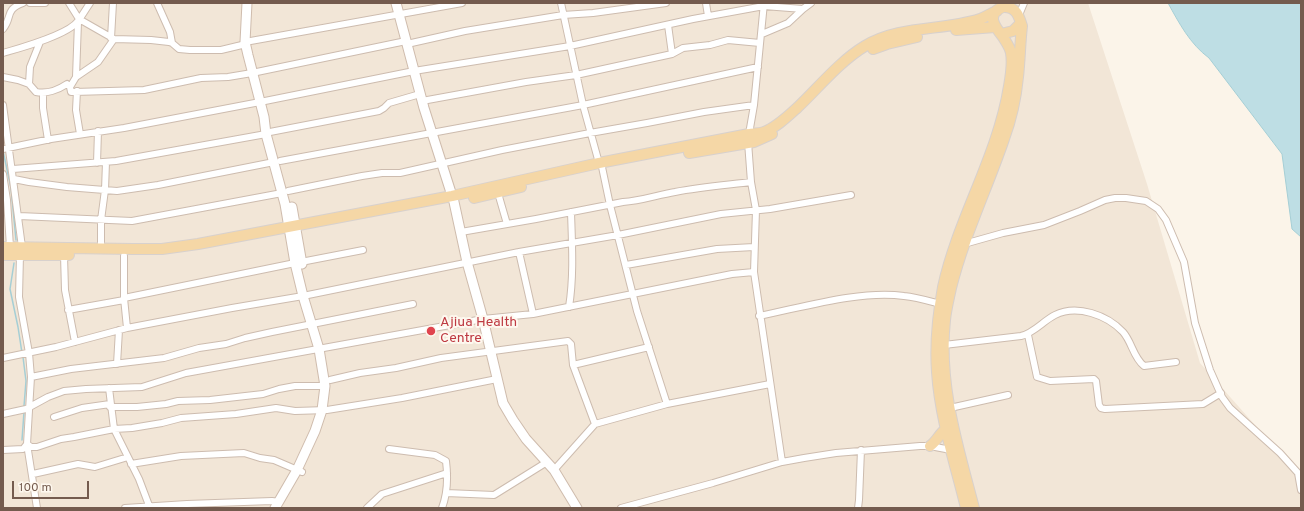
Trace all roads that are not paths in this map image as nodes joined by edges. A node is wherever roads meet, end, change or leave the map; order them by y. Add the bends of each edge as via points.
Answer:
1 (23, 3) edge
2 (30, 3) edge
3 (45, 3) edge
4 (69, 3) edge
5 (90, 3) edge
6 (112, 3) edge
7 (157, 3) edge
8 (249, 3) edge
9 (396, 3) edge
10 (462, 3) edge
11 (561, 3) edge
12 (666, 3) edge
13 (706, 3) edge
14 (811, 3) edge
15 (1024, 3) edge
16 (764, 4) edge
17 (1014, 5) edge
18 (621, 6) edge
19 (793, 6) edge
20 (803, 9) junction
21 (996, 11) junction
22 (399, 14) junction
23 (563, 15) junction
24 (1019, 15) junction
25 (708, 16) junction
26 (78, 21) junction
27 (668, 25) junction
28 (1022, 26) junction
29 (995, 27) junction
30 (3, 29) edge
31 (762, 34) junction
32 (1003, 37) junction
33 (112, 39) junction
34 (40, 42) junction
35 (406, 42) junction
36 (172, 43) junction
37 (246, 43) junction
38 (760, 43) junction
39 (570, 46) junction
40 (3, 53) edge
41 (672, 54) junction
42 (758, 67) junction
43 (414, 71) junction
44 (252, 73) junction
45 (576, 75) junction
46 (3, 77) edge
47 (76, 77) junction
48 (29, 84) junction
49 (70, 87) junction
50 (43, 92) junction
51 (76, 92) junction
52 (421, 98) junction
53 (260, 102) junction
54 (3, 105) edge
55 (583, 105) junction
56 (754, 105) junction
57 (98, 131) junction
58 (268, 133) junction
59 (431, 133) junction
60 (590, 133) junction
61 (80, 134) junction
62 (748, 138) junction
63 (48, 140) junction
64 (6, 149) edge
65 (106, 162) junction
66 (277, 162) junction
67 (97, 163) junction
68 (441, 164) junction
69 (601, 165) junction
70 (13, 170) junction
71 (3, 175) edge
72 (14, 179) junction
73 (751, 182) junction
74 (105, 190) junction
75 (285, 192) junction
76 (498, 193) junction
77 (851, 195) dead end
78 (453, 199) junction
79 (610, 205) junction
80 (756, 210) junction
81 (571, 212) junction
82 (19, 216) junction
83 (101, 220) junction
84 (507, 224) junction
85 (292, 229) junction
86 (461, 232) junction
87 (618, 235) junction
88 (572, 243) junction
89 (964, 244) junction
90 (7, 247) edge
91 (754, 247) junction
92 (101, 249) junction
93 (363, 250) dead end
94 (21, 251) junction
95 (519, 252) junction
96 (3, 255) edge
97 (64, 255) junction
98 (124, 256) junction
99 (468, 262) junction
100 (298, 263) junction
101 (626, 265) junction
102 (754, 272) junction
103 (633, 295) junction
104 (306, 296) junction
105 (124, 299) junction
106 (413, 304) dead end
107 (940, 304) junction
108 (569, 308) junction
109 (68, 310) junction
110 (533, 314) junction
111 (760, 316) junction
112 (483, 319) junction
113 (313, 324) junction
114 (127, 328) junction
115 (119, 330) junction
116 (1028, 334) junction
117 (75, 342) junction
118 (944, 345) junction
119 (649, 347) junction
120 (321, 349) junction
121 (490, 350) junction
122 (24, 354) junction
123 (3, 358) edge
124 (1176, 362) dead end
125 (117, 364) junction
126 (573, 365) junction
127 (31, 377) junction
128 (496, 379) junction
129 (327, 383) junction
130 (770, 384) junction
131 (109, 388) junction
132 (1221, 393) junction
133 (1008, 395) dead end
134 (667, 404) junction
135 (110, 405) junction
136 (950, 408) junction
137 (25, 409) junction
138 (324, 410) junction
139 (3, 414) edge
140 (54, 417) dead end
141 (595, 424) junction
142 (114, 429) junction
143 (946, 429) junction
144 (27, 444) junction
145 (930, 446) junction
146 (389, 449) dead end
147 (3, 450) edge
148 (861, 450) junction
149 (951, 450) junction
150 (128, 457) junction
151 (547, 462) junction
152 (782, 462) junction
153 (131, 464) junction
154 (554, 470) junction
155 (300, 471) junction
156 (33, 474) junction
157 (447, 474) junction
158 (1301, 490) edge
159 (446, 493) junction
160 (372, 503) junction
161 (278, 506) edge
162 (149, 507) edge
163 (37, 508) edge
164 (125, 508) edge
165 (367, 508) edge
166 (377, 508) edge
167 (442, 508) edge
168 (577, 508) edge
169 (621, 508) edge
170 (858, 508) edge
171 (966, 508) edge
172 (974, 508) edge

1 - 30 street via 11,10
2 - 3 street
4 - 26 street
5 - 26 street
6 - 33 street
7 - 36 street
8 - 37 main road
9 - 22 main road
10 - 22 street
11 - 23 street
12 - 18 street
13 - 25 street
14 - 20 street
15 - 24 street
16 - 19 street
16 - 25 street
16 - 31 street
17 - 21 main road
17 - 24 main road
18 - 23 street via 593,13
19 - 20 street
20 - 31 street via 788,23
21 - 29 main road via 993,18
21 - 62 main road via 975,20 903,32 866,45 850,56 789,116 763,133
22 - 35 main road
22 - 37 street
23 - 35 street
23 - 39 street
24 - 28 main road
25 - 27 street
26 - 33 street
26 - 34 street via 63,32
26 - 47 street
27 - 39 street
27 - 41 street
28 - 32 main road via 1018,25
28 - 89 main road via 1018,78 1010,120
29 - 32 main road
29 - 62 main road via 964,29 905,39 870,50 792,121 765,138 754,142
31 - 38 street
32 - 107 main road via 1011,51 1012,61 1008,93 993,147 951,258
33 - 36 street
33 - 47 street via 98,62
34 - 40 street
34 - 48 street via 30,67
35 - 43 main road
35 - 44 street
36 - 37 street via 179,49 199,50 221,50
37 - 44 main road
38 - 41 street via 728,40 683,48
38 - 42 street
39 - 43 street
39 - 45 street
41 - 45 street
42 - 55 street
42 - 56 street
43 - 52 main road
43 - 53 street
44 - 51 street via 201,78 144,90
44 - 53 main road
45 - 52 street
45 - 55 street
46 - 48 street
47 - 49 street
48 - 50 street via 36,92
49 - 50 street via 67,84 59,89
49 - 51 street via 71,92
50 - 63 street
51 - 61 street
52 - 58 street via 389,103 379,111
52 - 59 main road
53 - 57 street
53 - 58 main road
54 - 64 street
55 - 59 street
55 - 60 street
56 - 60 street
56 - 62 street
57 - 61 street
57 - 67 street
58 - 65 street
58 - 66 main road
59 - 66 street
59 - 68 main road
60 - 68 street
60 - 69 street
61 - 63 street
62 - 69 main road
62 - 73 street
63 - 64 street
64 - 70 street
65 - 67 street
65 - 74 street
66 - 74 street via 158,185 117,191
66 - 75 main road
67 - 70 street
68 - 75 street via 400,173 362,176
68 - 78 main road
69 - 76 main road
69 - 78 main road
69 - 79 street
70 - 72 street
71 - 90 street via 7,200
72 - 74 street
72 - 82 street
73 - 79 street via 675,192
73 - 80 street
74 - 83 street
75 - 83 street via 132,221
75 - 85 main road
76 - 78 main road
76 - 84 street
77 - 80 street
78 - 85 main road
78 - 86 main road
79 - 81 street
79 - 87 street
80 - 87 street via 722,214
80 - 91 street
81 - 84 street
81 - 88 street
82 - 83 street
82 - 94 street
83 - 92 street
84 - 86 street
85 - 92 main road via 162,249
85 - 98 main road via 182,252
85 - 100 main road
86 - 99 main road
87 - 88 street
87 - 101 street
88 - 95 street
88 - 108 street via 573,270
89 - 118 main road via 948,302
89 - 132 street via 1044,225 1104,200 1126,198 1146,202 1158,209 1166,220 1181,253 1195,323 1210,370
90 - 94 main road
91 - 101 street via 717,249
91 - 102 street
92 - 94 main road
93 - 100 street
94 - 96 main road
94 - 97 main road
94 - 122 street via 19,297
95 - 99 street
95 - 110 street
97 - 98 main road
97 - 109 street
98 - 105 street
99 - 104 street
99 - 112 main road
100 - 104 main road
100 - 105 street
101 - 103 street
102 - 103 street via 732,274
102 - 111 street
103 - 108 street
103 - 119 street
104 - 113 main road
104 - 114 street
105 - 109 street
105 - 114 street
106 - 113 street
107 - 111 street via 904,296 868,295 842,298
107 - 143 main road via 937,371
108 - 110 street
109 - 117 street
110 - 112 street
111 - 130 street
112 - 120 street
112 - 121 main road
113 - 120 main road
113 - 125 street via 164,358
114 - 115 street
115 - 117 street
115 - 125 street
116 - 118 street via 1013,338
116 - 124 street via 1062,313 1087,312 1115,325 1124,333 1137,359 1144,366
116 - 132 street via 1037,377 1050,381 1094,379 1101,408 1203,404
117 - 122 street
118 - 136 main road via 944,371
119 - 126 street
119 - 134 street
120 - 129 main road
120 - 131 street via 186,373 142,387
121 - 126 street via 568,341 571,344
121 - 128 main road
121 - 129 street via 360,373
122 - 123 street
122 - 127 street
125 - 127 street
126 - 141 street
127 - 137 street
128 - 138 street via 402,398
128 - 151 main road via 503,403 513,420
129 - 135 street via 210,400 137,407
129 - 138 main road
130 - 134 street
130 - 152 street
131 - 135 street
131 - 137 street via 86,388 64,392
132 - 158 street via 1230,408 1294,468
133 - 136 street
134 - 141 street
135 - 140 street via 82,408
135 - 142 street
136 - 172 main road
137 - 139 street
137 - 144 street
138 - 142 street via 295,411 276,408 181,418
138 - 155 main road
141 - 154 street
142 - 144 street via 58,440 37,447
142 - 150 street
143 - 145 main road
143 - 149 main road
144 - 147 street via 20,449
144 - 156 street
145 - 148 street
145 - 149 street
146 - 157 street via 440,457 446,461
148 - 152 street
148 - 170 street
149 - 171 main road
150 - 153 street
150 - 156 street via 95,467 78,464
151 - 154 main road
151 - 159 street via 494,495
152 - 169 street
153 - 155 street via 181,456 244,453 274,460
153 - 162 street
154 - 168 main road
155 - 161 main road
156 - 163 street
157 - 159 street
157 - 160 street via 382,494
159 - 167 street
160 - 165 street
160 - 166 street
161 - 162 street via 272,501
162 - 164 street

